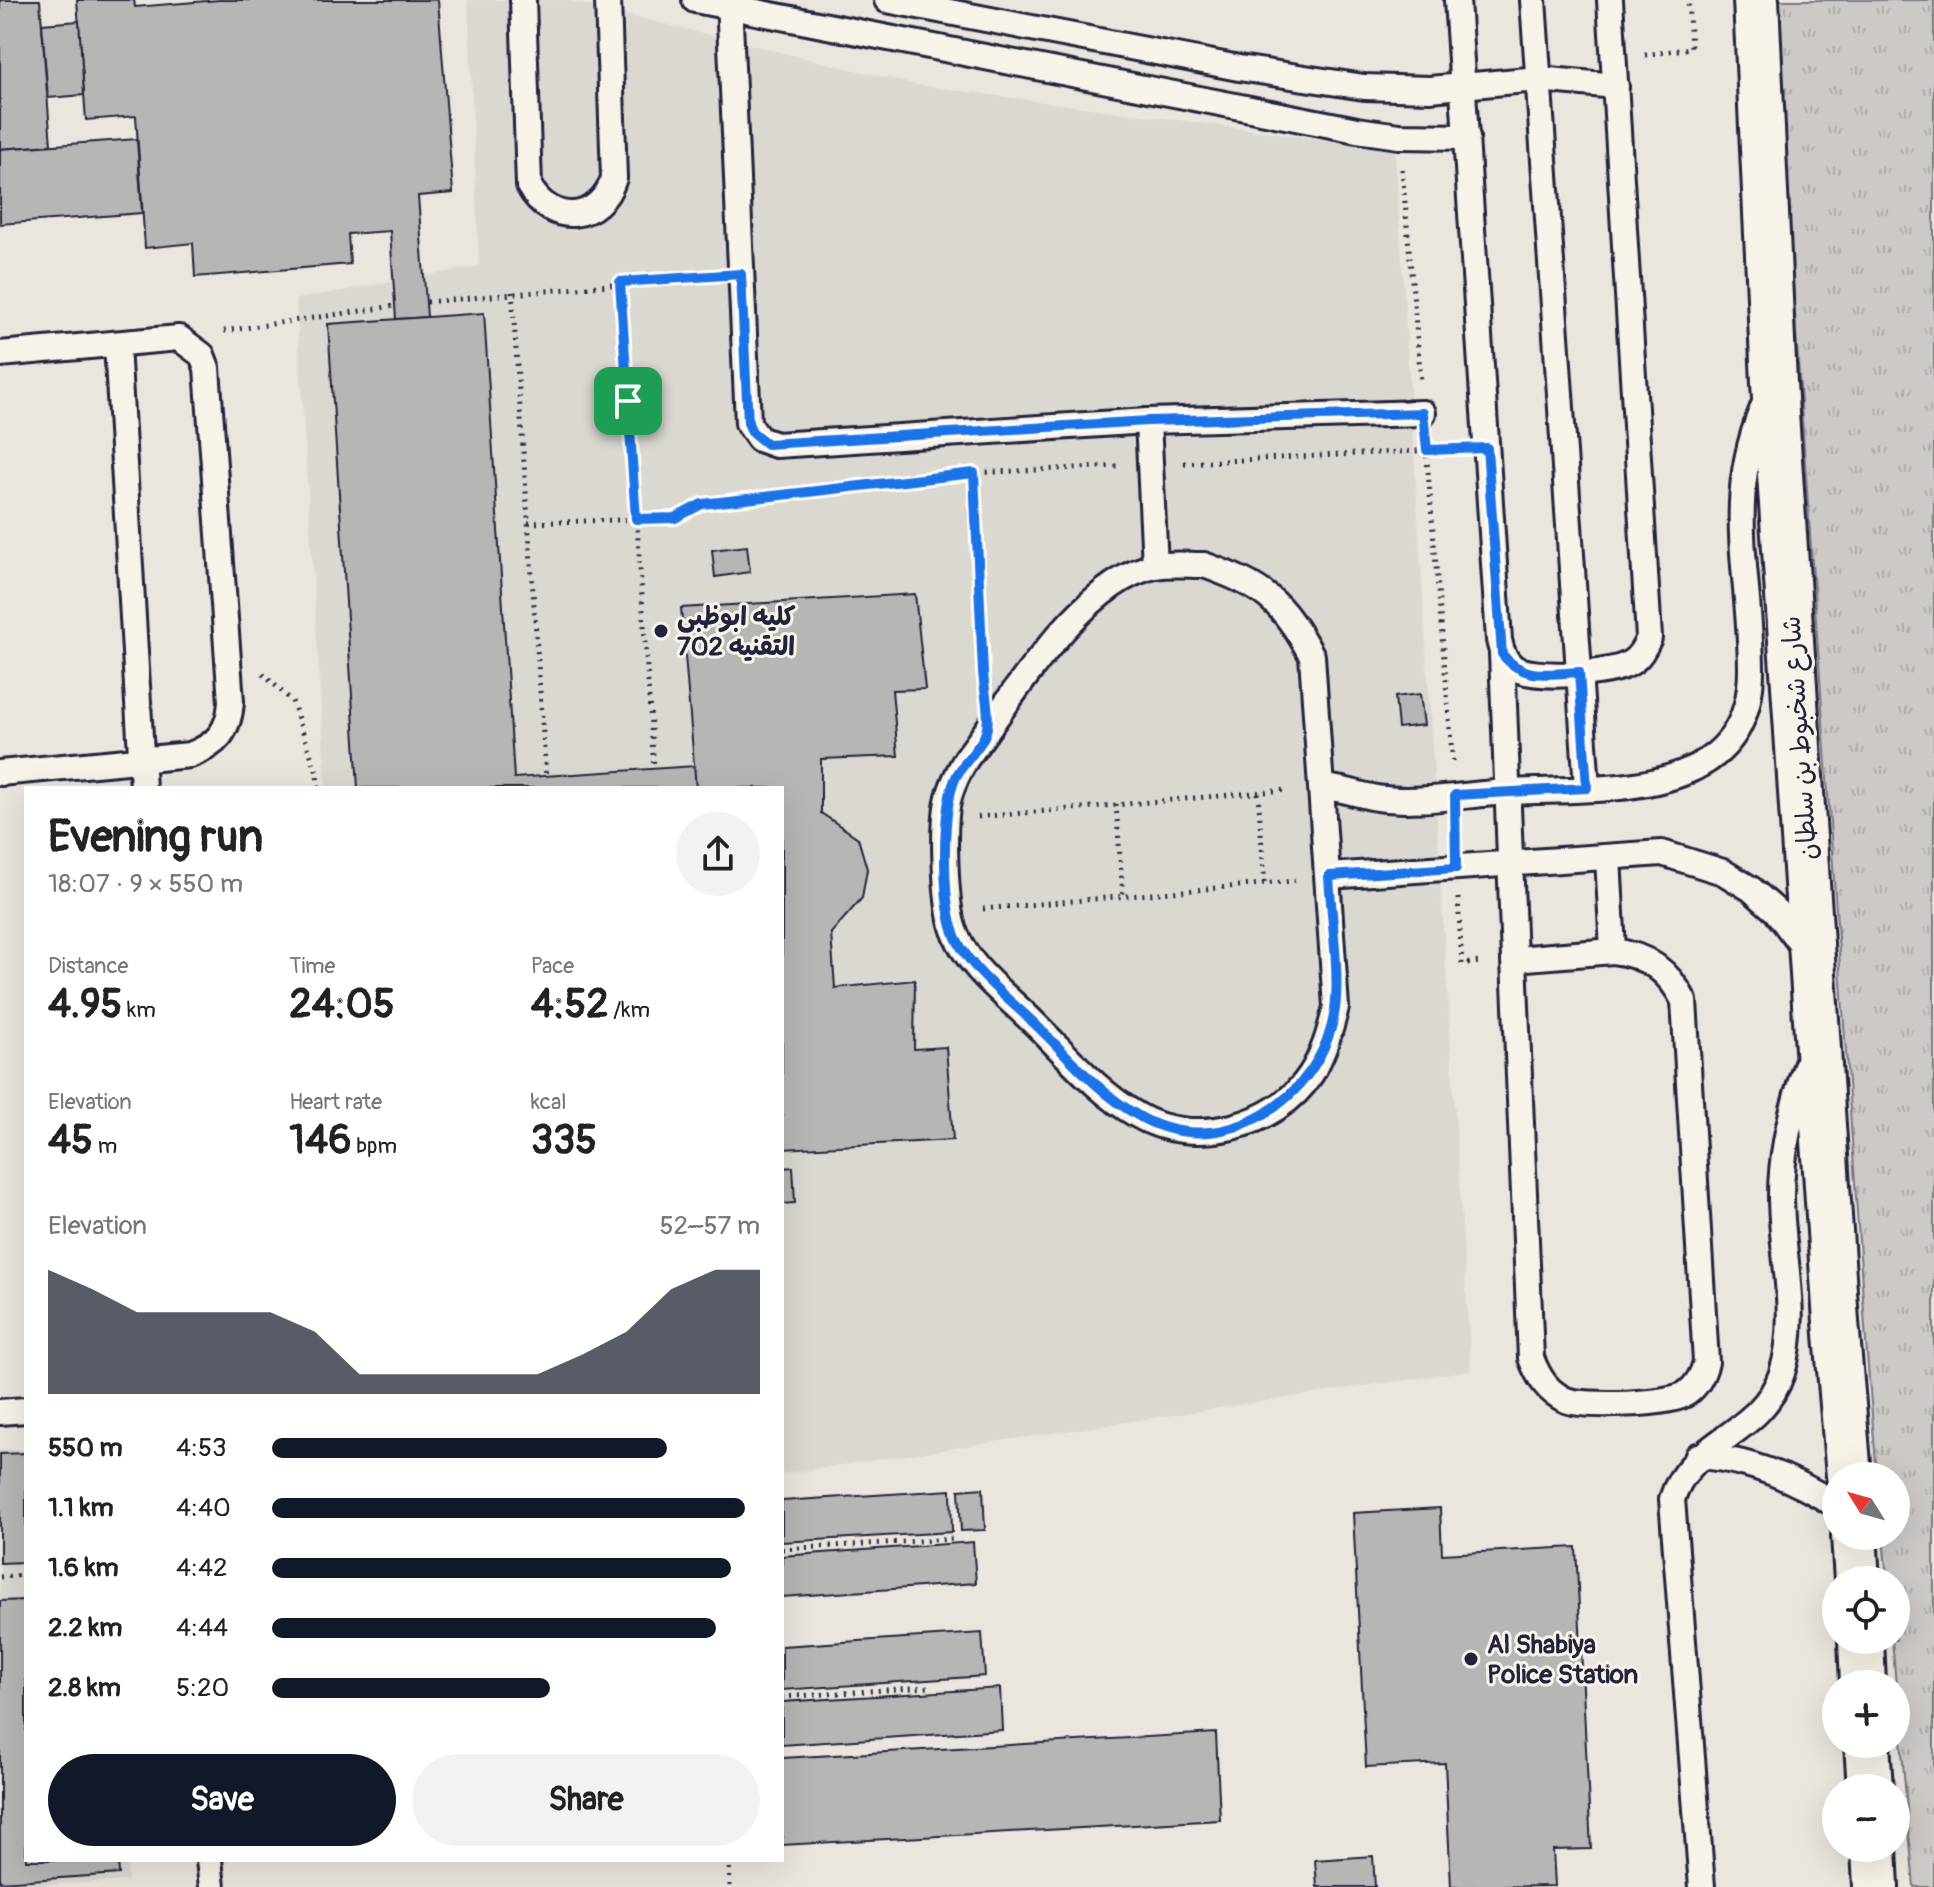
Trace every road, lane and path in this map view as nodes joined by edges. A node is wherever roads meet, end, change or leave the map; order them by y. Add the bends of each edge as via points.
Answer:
1 (523, 0) edge
2 (608, 0) edge
3 (695, 0) edge
4 (887, 0) edge
5 (1457, 0) edge
6 (1533, 0) edge
7 (1610, 0) edge
8 (1756, 0) edge
9 (729, 3) edge
10 (1239, 68) junction
11 (1538, 79) junction
12 (1616, 86) junction
13 (1464, 87) junction
14 (1231, 107) junction
15 (1399, 136) junction
16 (1467, 137) junction
17 (741, 274) junction
18 (620, 282) junction
19 (512, 292) junction
20 (427, 302) dead end
21 (395, 306) dead end
22 (179, 338) junction
23 (117, 345) junction
24 (0, 354) edge
25 (1774, 383) junction
26 (1423, 413) junction
27 (1148, 421) junction
28 (1487, 448) junction
29 (1427, 450) junction
30 (1152, 465) junction
31 (974, 473) junction
32 (636, 519) junction
33 (528, 523) junction
34 (1155, 566) junction
35 (227, 642) junction
36 (1502, 654) junction
37 (1579, 672) junction
38 (986, 733) junction
39 (141, 759) junction
40 (654, 769) dead end
41 (0, 773) edge
42 (546, 777) dead end
43 (143, 786) edge
44 (318, 786) edge
45 (1323, 787) junction
46 (1587, 788) junction
47 (1509, 792) junction
48 (1258, 793) junction
49 (1455, 795) junction
50 (1116, 804) junction
51 (945, 819) junction
52 (1608, 857) junction
53 (1511, 864) junction
54 (1456, 868) junction
55 (1329, 876) junction
56 (1265, 886) junction
57 (1123, 896) junction
58 (950, 911) junction
59 (1613, 951) junction
60 (1514, 959) junction
61 (1462, 964) dead end
62 (1815, 965) junction
63 (1817, 1033) junction
64 (24, 1410) edge
65 (0, 1412) edge
66 (1698, 1456) junction
67 (1848, 1462) edge
68 (1822, 1498) edge
69 (953, 1539) dead end
70 (784, 1549) edge
71 (24, 1575) edge
72 (0, 1577) edge
73 (928, 1687) dead end
74 (784, 1697) edge
75 (209, 1862) edge
76 (729, 1862) edge
77 (1875, 1862) edge
78 (212, 1887) edge
79 (730, 1887) edge
80 (1702, 1887) edge
81 (1876, 1887) edge

1 - 2 lane via 529,186 547,209 575,215 601,204 614,178
3 - 9 lane
4 - 10 lane
5 - 13 lane
6 - 11 lane
7 - 12 lane
8 - 25 main road, شارع شخبوط بن سلطان
9 - 14 lane
9 - 17 lane
10 - 13 lane via 1364,87
10 - 14 lane
11 - 12 lane
11 - 13 lane
11 - 37 lane
12 - 37 lane via 1651,624 1642,652 1631,663
13 - 16 lane
14 - 15 lane
15 - 16 lane
15 - 26 path
16 - 28 lane
17 - 18 path
17 - 27 lane via 748,423 767,444
18 - 19 path
18 - 32 path
19 - 20 path
19 - 33 path
21 - 22 path
22 - 23 lane
22 - 35 lane via 202,355 207,368
23 - 24 lane
23 - 39 lane
25 - 46 lane via 1753,428 1742,478 1740,528 1751,670 1749,697 1739,723 1724,746 1679,777
25 - 62 main road, شارع شخبوط بن سلطان
26 - 27 lane
26 - 29 path
27 - 30 lane
28 - 29 path
28 - 36 lane
29 - 30 path
29 - 49 path
30 - 31 path
30 - 34 lane
31 - 32 path via 702,504 675,518
31 - 38 path
32 - 33 path
32 - 40 path
33 - 42 path
34 - 38 lane via 1112,583 1076,614
34 - 45 lane via 1204,565 1250,581 1288,613 1312,656
35 - 39 lane via 230,720 221,737 190,755
35 - 44 path via 292,701
36 - 37 lane via 1523,672
36 - 47 lane
37 - 46 lane
38 - 51 lane via 955,778
39 - 41 lane
39 - 43 lane
45 - 48 path
45 - 49 lane via 1394,799
45 - 55 lane
46 - 47 lane
47 - 49 lane
47 - 53 lane
48 - 50 path
48 - 56 path
50 - 51 path
50 - 57 path
51 - 58 lane
52 - 53 lane
52 - 59 lane
52 - 62 lane via 1662,853 1723,872 1776,911
53 - 54 lane
53 - 60 lane
54 - 55 lane
54 - 61 path
55 - 56 path
55 - 58 lane via 1336,1007 1327,1044 1309,1077 1283,1104 1249,1123 1212,1131 1175,1129 1139,1117 1108,1095 971,959 953,928
56 - 57 path
57 - 58 path
59 - 60 lane
59 - 60 lane via 1632,953 1664,971 1684,1001 1706,1362 1695,1386 1674,1400 1583,1404 1565,1399 1549,1390 1531,1358
62 - 63 main road, شارع شخبوط بن سلطان
63 - 66 lane via 1786,1140 1781,1195 1789,1321 1781,1376 1768,1402 1748,1423
63 - 67 main road, شارع شخبوط بن سلطان
64 - 65 lane
66 - 68 lane via 1753,1466
66 - 80 lane via 1681,1476 1672,1499
69 - 70 path
71 - 72 path
73 - 74 path
75 - 78 lane
76 - 79 path
77 - 81 main road

